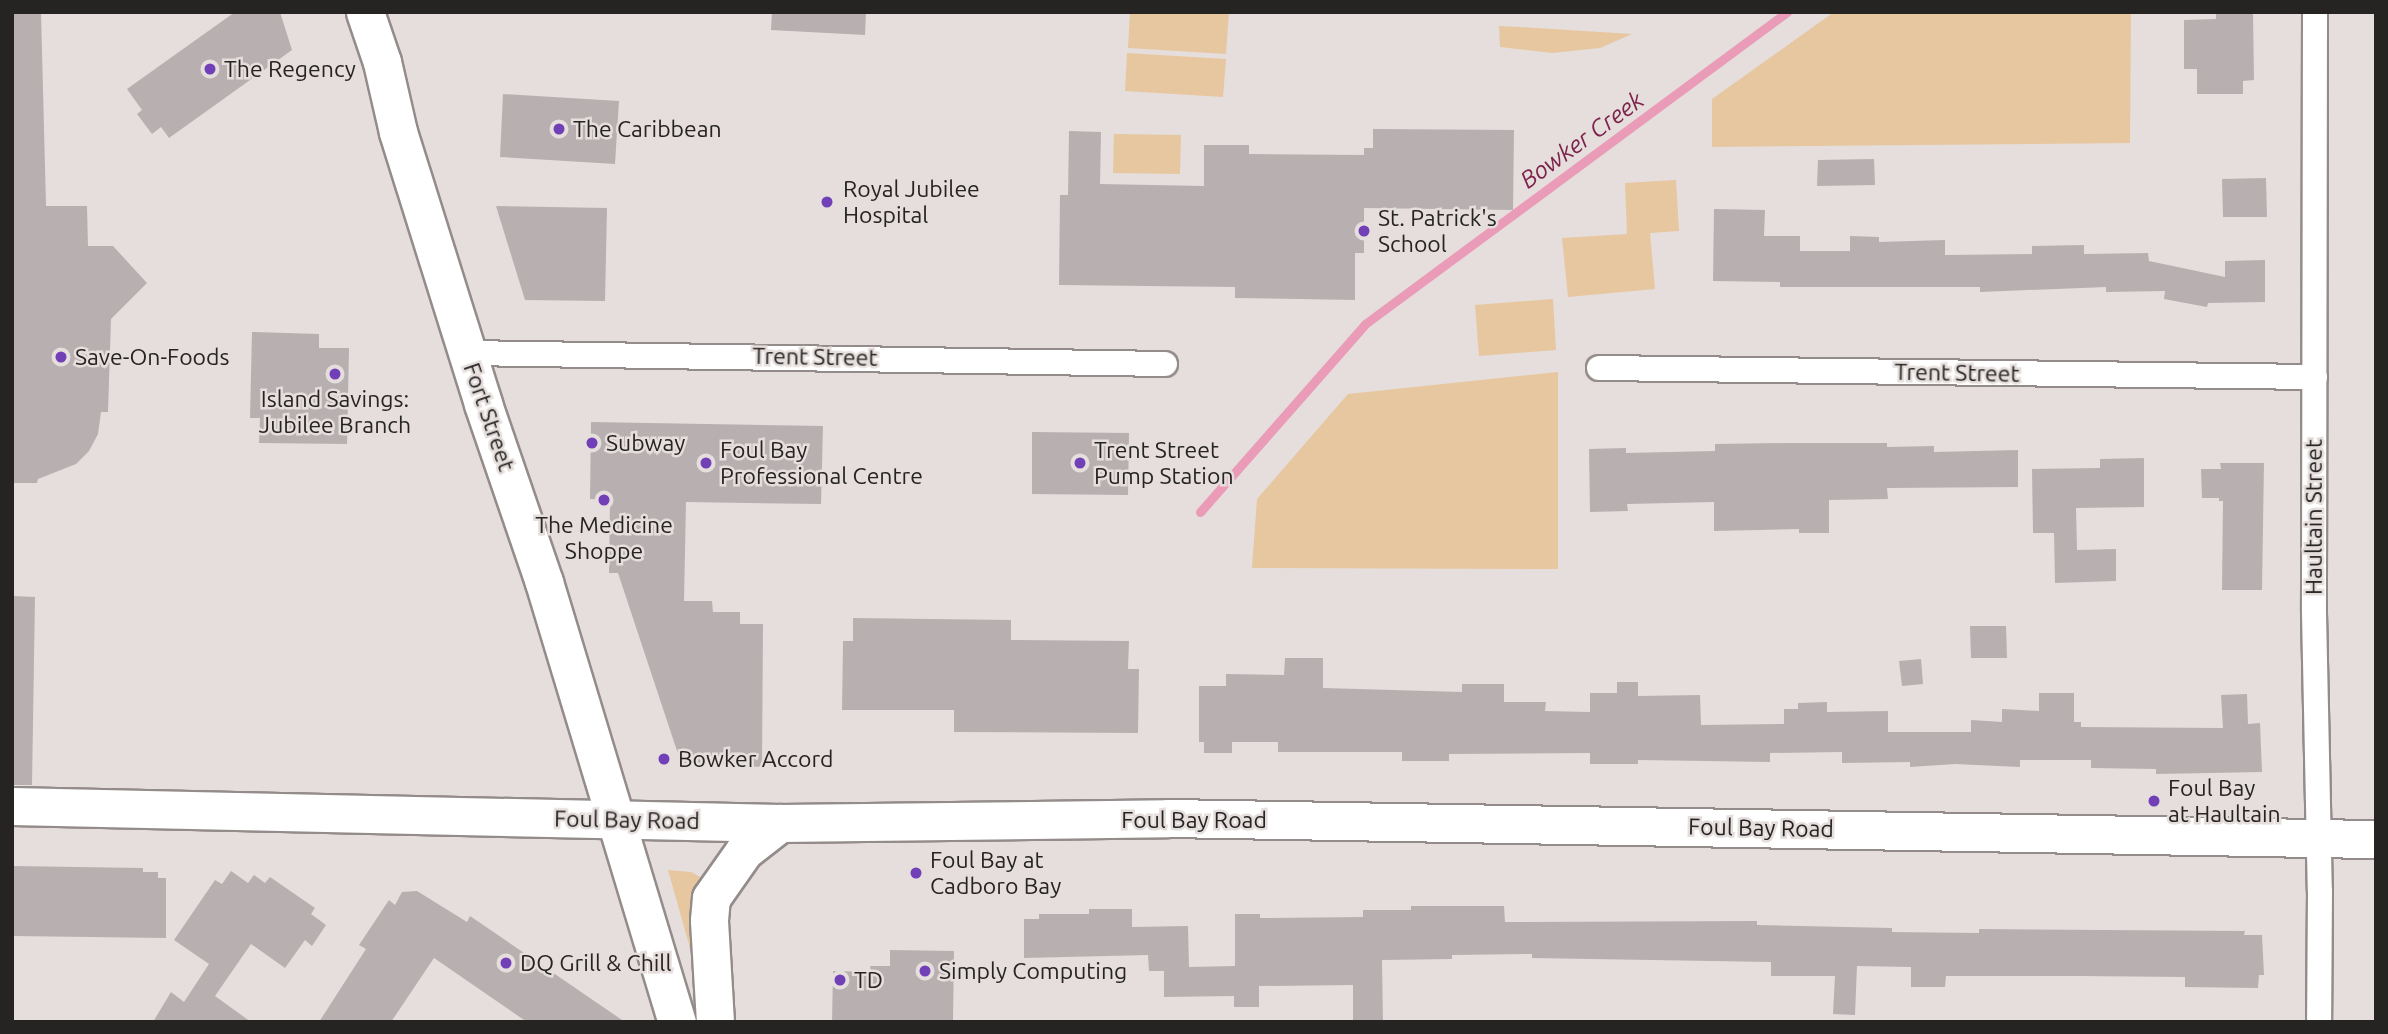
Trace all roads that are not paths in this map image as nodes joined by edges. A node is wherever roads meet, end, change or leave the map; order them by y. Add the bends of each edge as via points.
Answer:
1 (365, 12) edge
2 (2315, 12) edge
3 (466, 353) junction
4 (1165, 364) dead end
5 (1599, 368) dead end
6 (2315, 377) junction
7 (12, 806) edge
8 (617, 821) junction
9 (780, 823) junction
10 (2319, 838) junction
11 (2376, 839) edge
12 (677, 1022) edge
13 (715, 1022) edge
14 (2319, 1022) edge

1 - 3 main road, Fort Street
2 - 6 street, Haultain Street
3 - 4 street, Trent Street
3 - 8 main road, Fort Street via 544,582
5 - 6 street, Trent Street
6 - 10 street, Haultain Street
7 - 8 main road, Foul Bay Road
8 - 9 main road, Foul Bay Road
8 - 12 main road, Fort Street
9 - 10 main road, Foul Bay Road via 1168,818
9 - 13 main road via 744,851 711,898
10 - 11 main road, Foul Bay Road
10 - 14 street, Haultain Street

